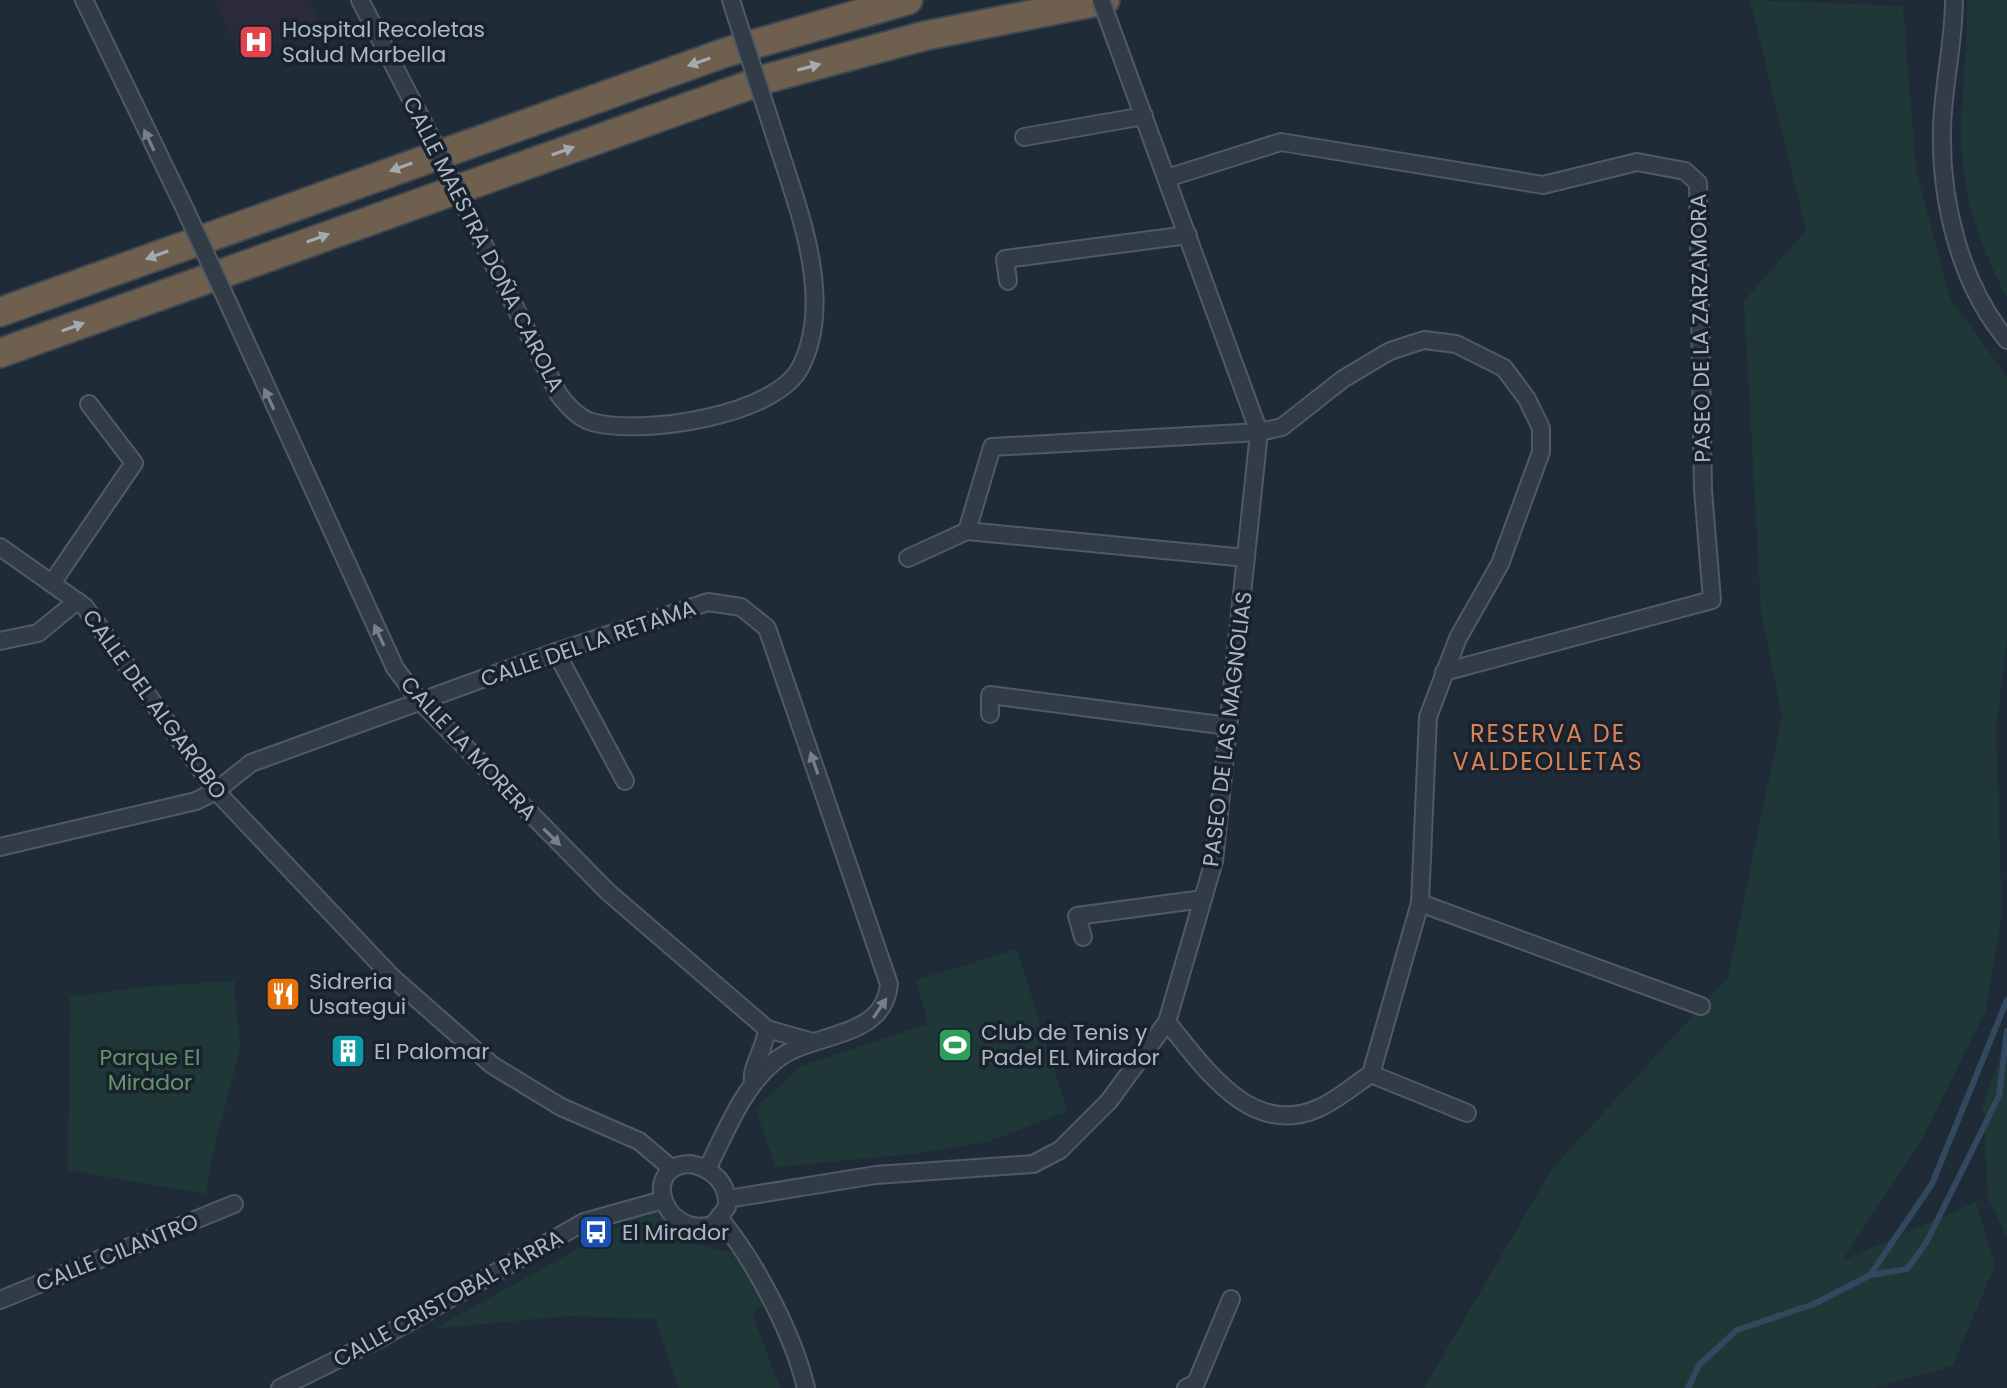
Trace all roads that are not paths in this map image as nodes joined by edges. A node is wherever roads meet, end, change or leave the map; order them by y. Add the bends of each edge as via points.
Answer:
1 (84, 0) edge
2 (360, 0) edge
3 (908, 0) edge
4 (1103, 0) edge
5 (1954, 0) edge
6 (733, 8) edge
7 (1144, 116) junction
8 (1024, 137) dead end
9 (1167, 178) junction
10 (1188, 235) junction
11 (1008, 281) dead end
12 (0, 312) edge
13 (2007, 340) edge
14 (0, 353) edge
15 (89, 404) dead end
16 (1259, 432) junction
17 (967, 531) junction
18 (0, 547) edge
19 (908, 558) dead end
20 (1246, 558) junction
21 (52, 583) junction
22 (77, 601) junction
23 (0, 641) edge
24 (556, 652) junction
25 (1444, 672) junction
26 (420, 701) junction
27 (990, 714) dead end
28 (1228, 726) junction
29 (625, 781) dead end
30 (216, 791) junction
31 (0, 847) edge
32 (1203, 899) junction
33 (1420, 903) junction
34 (1083, 937) dead end
35 (1701, 1006) dead end
36 (1167, 1022) junction
37 (767, 1029) junction
38 (813, 1042) junction
39 (1371, 1074) junction
40 (753, 1082) junction
41 (1467, 1113) dead end
42 (671, 1168) junction
43 (707, 1169) junction
44 (728, 1199) junction
45 (663, 1200) junction
46 (234, 1204) dead end
47 (721, 1220) junction
48 (1231, 1299) dead end
49 (0, 1300) edge
50 (280, 1388) edge
51 (806, 1388) edge
52 (1186, 1388) edge

26 -> 1 street, CALLE LA MORERA, bridge via 395,668
2 - 6 street, CALLE MAESTRA DOÑA CAROLA, bridge via 559,395 590,422 620,425 700,419 746,406 778,392 801,366 808,346 814,309 809,263
3 -> 12 highway via 727,52
4 - 7 street, PASEO DE LAS MAGNOLIAS, bridge
14 -> 4 highway via 769,78 924,36
5 - 13 street via 1942,130 1949,198 1967,278 1985,314
7 - 8 street
7 - 9 street, PASEO DE LAS MAGNOLIAS
9 - 10 street, PASEO DE LAS MAGNOLIAS
9 - 25 street, PASEO DE LA ZARZAMORA via 1281,142 1543,185 1637,162 1685,171 1698,183 1703,490 1712,600
10 - 11 street via 1005,259
10 - 16 street, PASEO DE LAS MAGNOLIAS
15 - 21 street via 134,463
16 - 17 street via 992,447
16 - 20 street, PASEO DE LAS MAGNOLIAS
16 - 25 street via 1282,427 1343,379 1390,351 1424,340 1456,344 1504,368 1541,428 1541,452 1500,564
17 - 19 street
17 - 20 street
18 - 21 street, CALLE DEL ALGAROBO
20 - 28 street, PASEO DE LAS MAGNOLIAS
21 - 22 street, CALLE DEL ALGAROBO
22 - 23 street via 38,633
22 - 30 street, CALLE DEL ALGAROBO via 105,630
24 - 26 street, CALLE DEL LA RETAMA
24 - 29 street
38 -> 24 street, CALLE DEL LA RETAMA via 867,1024 883,1009 889,984 767,628 741,607 708,602
25 - 33 street via 1428,717
26 - 30 street, CALLE DEL LA RETAMA via 251,763
26 -> 37 street, CALLE LA MORERA via 608,892
27 - 28 street via 990,695
28 - 32 street, PASEO DE LAS MAGNOLIAS via 1214,861
30 - 31 street, CALLE DEL LA RETAMA via 196,801
30 - 42 street, CALLE DEL ALGAROBO via 392,977 492,1065 561,1107 639,1141
32 - 34 street via 1077,916
32 - 36 street, PASEO DE LAS MAGNOLIAS
33 - 35 street
33 - 39 street
36 - 39 street via 1216,1083 1248,1106 1281,1117 1318,1109
36 - 44 street, PASEO DE LAS MAGNOLIAS via 1109,1101 1060,1150 1033,1164 876,1175
37 - 38 street, CALLE LA MORERA
37 - 40 street
38 - 40 street via 773,1062
39 - 41 street
40 - 43 street
42 - 43 street via 691,1164
42 - 45 street via 663,1180
43 - 44 street via 721,1181
44 - 47 street
45 - 47 street via 686,1225 704,1228
45 - 50 street, CALLE CRISTOBAL PARRA via 584,1222 379,1339
46 - 49 street, CALLE CILANTRO
47 - 51 street via 745,1252 772,1305
48 - 52 street via 1196,1383

